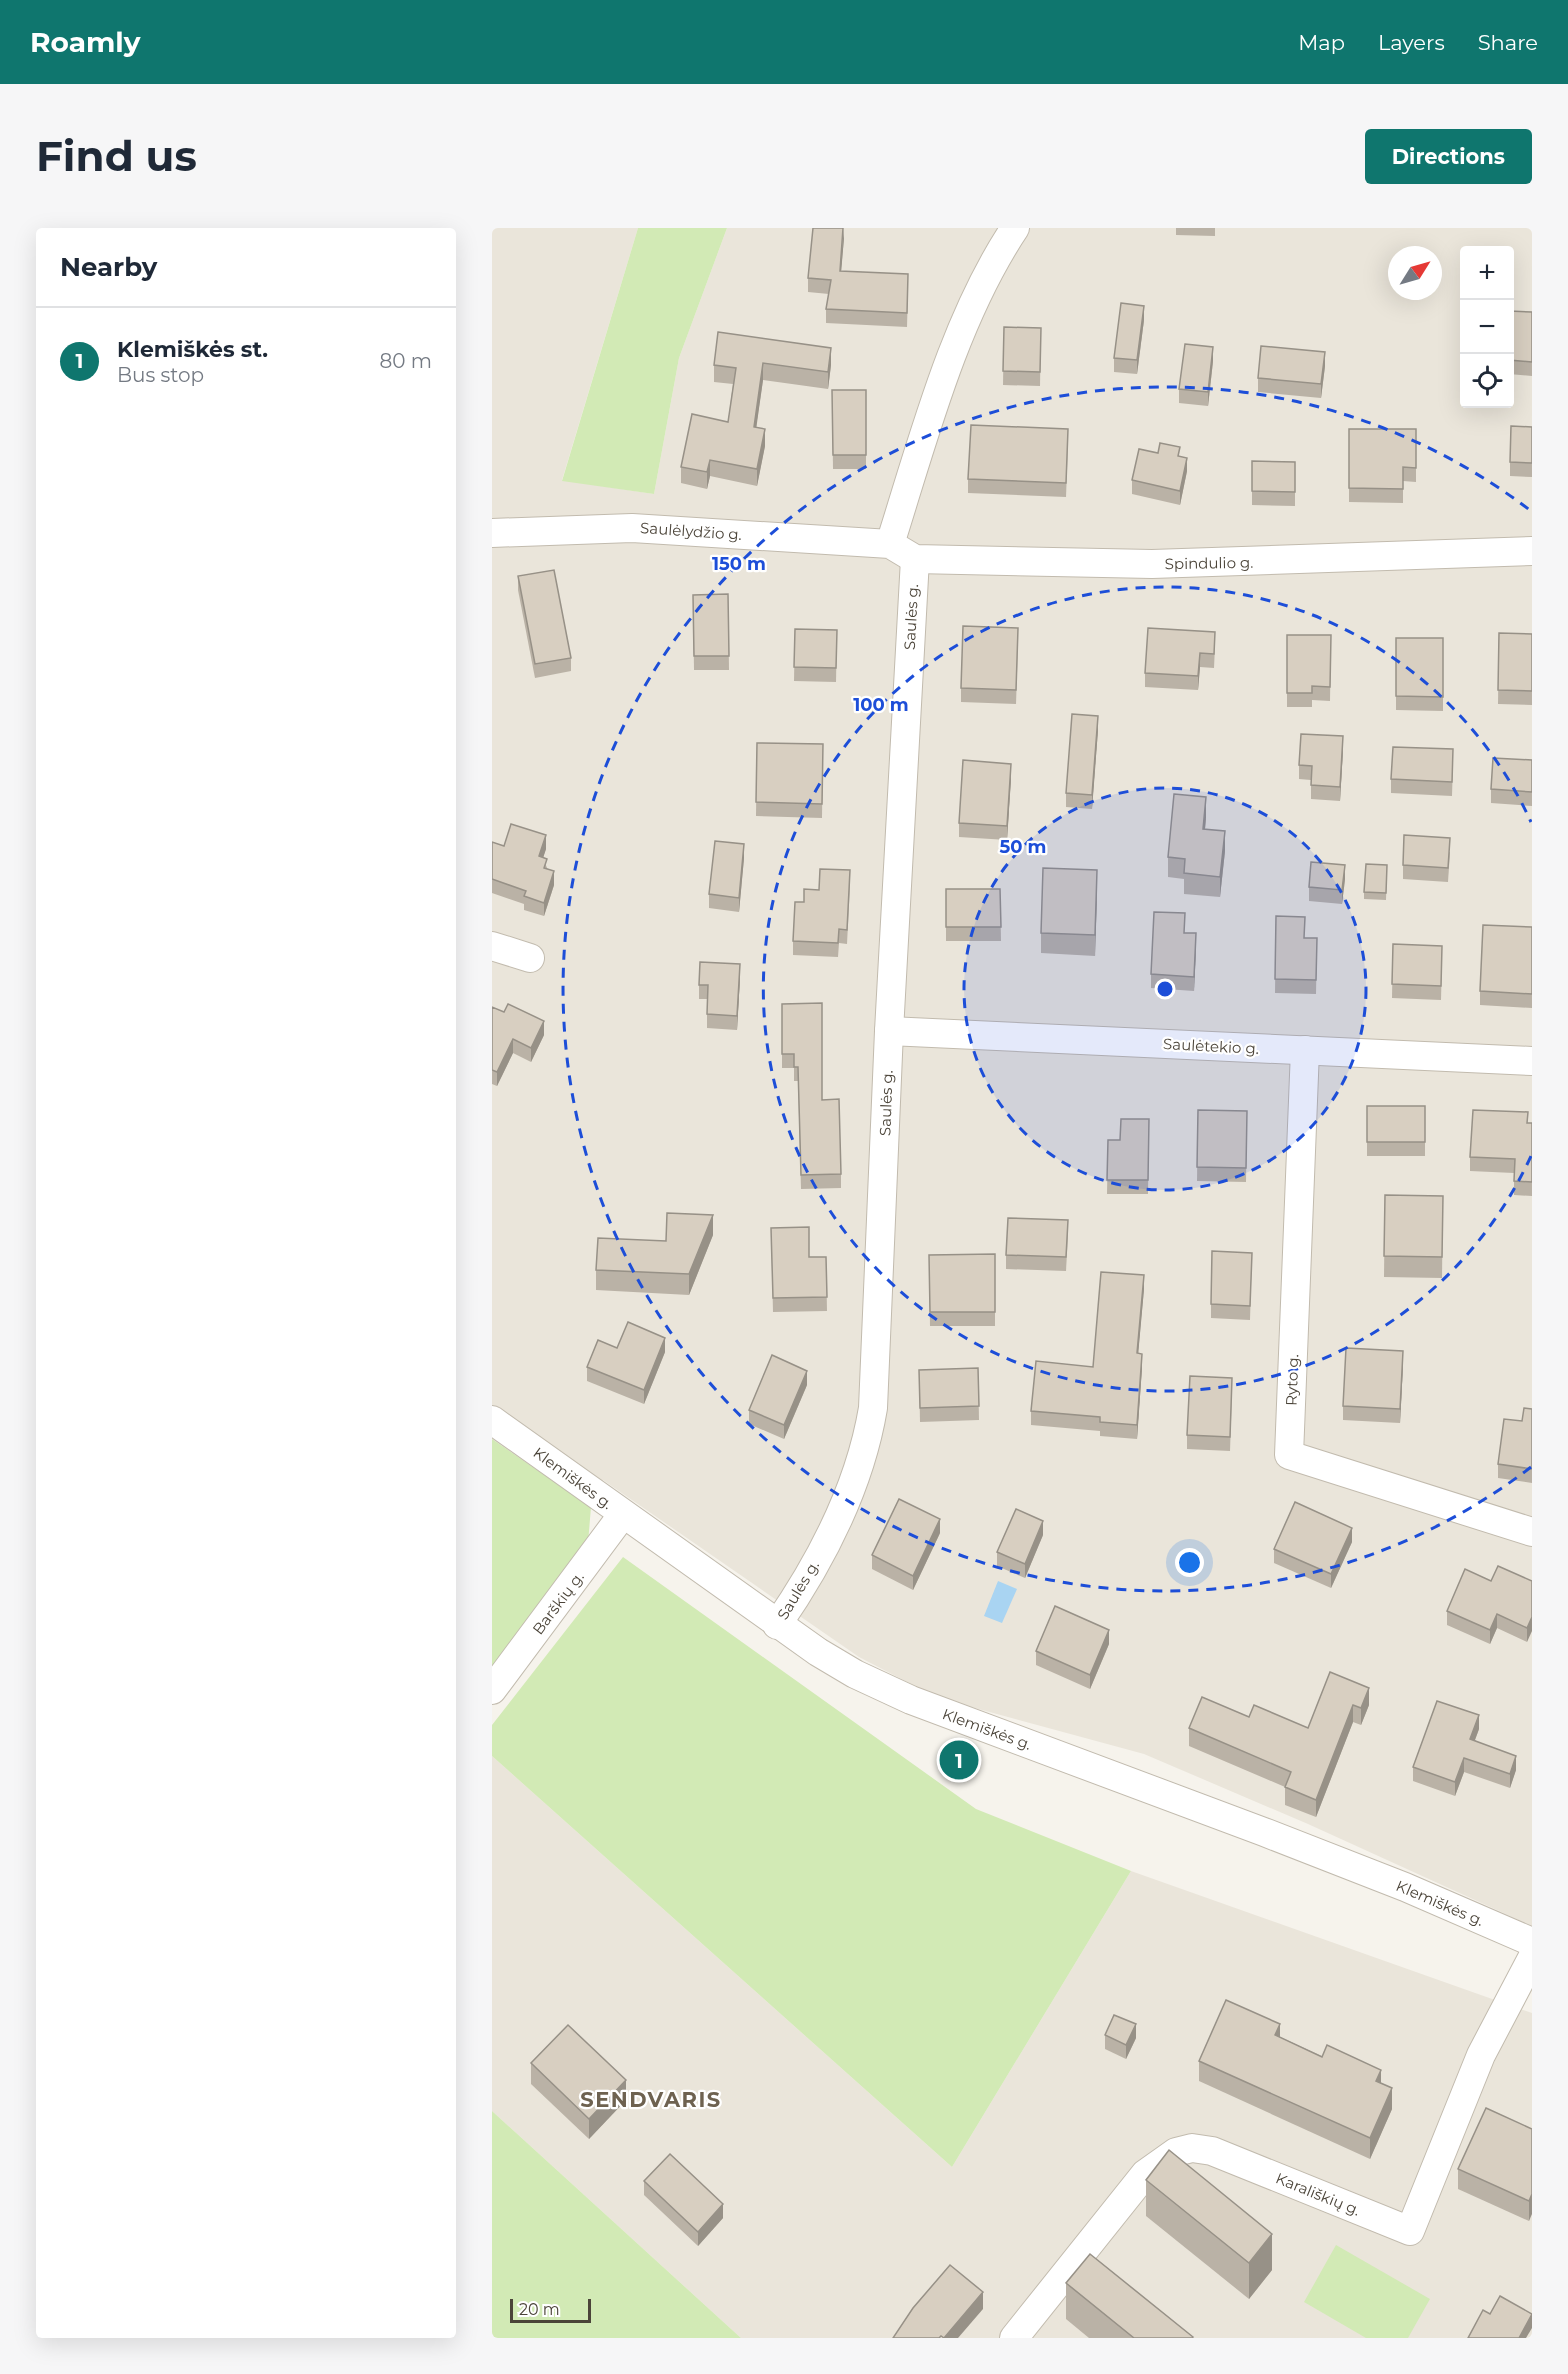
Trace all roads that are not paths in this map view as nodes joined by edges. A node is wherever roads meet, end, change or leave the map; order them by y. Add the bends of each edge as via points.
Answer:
1 (1015, 228) edge
2 (492, 533) edge
3 (890, 544) junction
4 (1532, 551) edge
5 (915, 559) junction
6 (492, 946) edge
7 (530, 958) dead end
8 (889, 1031) junction
9 (1305, 1050) junction
10 (1532, 1061) edge
11 (492, 1420) edge
12 (623, 1514) junction
13 (1532, 1532) edge
14 (777, 1625) junction
15 (492, 1690) edge
16 (1532, 1942) edge
17 (1532, 1958) edge
18 (1014, 2338) edge

1 - 3 street via 992,263 939,390
2 - 3 street, Saulėlydžio g. via 633,528
3 - 5 street, Spindulio g.
4 - 5 street, Spindulio g. via 1152,564
5 - 8 street, Saulės g.
6 - 7 street
8 - 9 street, Saulėtekio g.
8 - 14 street, Saulės g. via 873,1408 866,1449 828,1538
9 - 10 street, Saulėtekio g.
9 - 13 street, Ryto g. via 1289,1455
11 - 12 street, Klemiškės g.
12 - 14 street, Klemiškės g.
12 - 15 street, Barškių g.
14 - 16 street, Klemiškės g. via 855,1674 911,1700 1285,1840
17 - 18 street, Karališkių g. via 1481,2055 1410,2231 1212,2151 1192,2148 1176,2152 1145,2174

